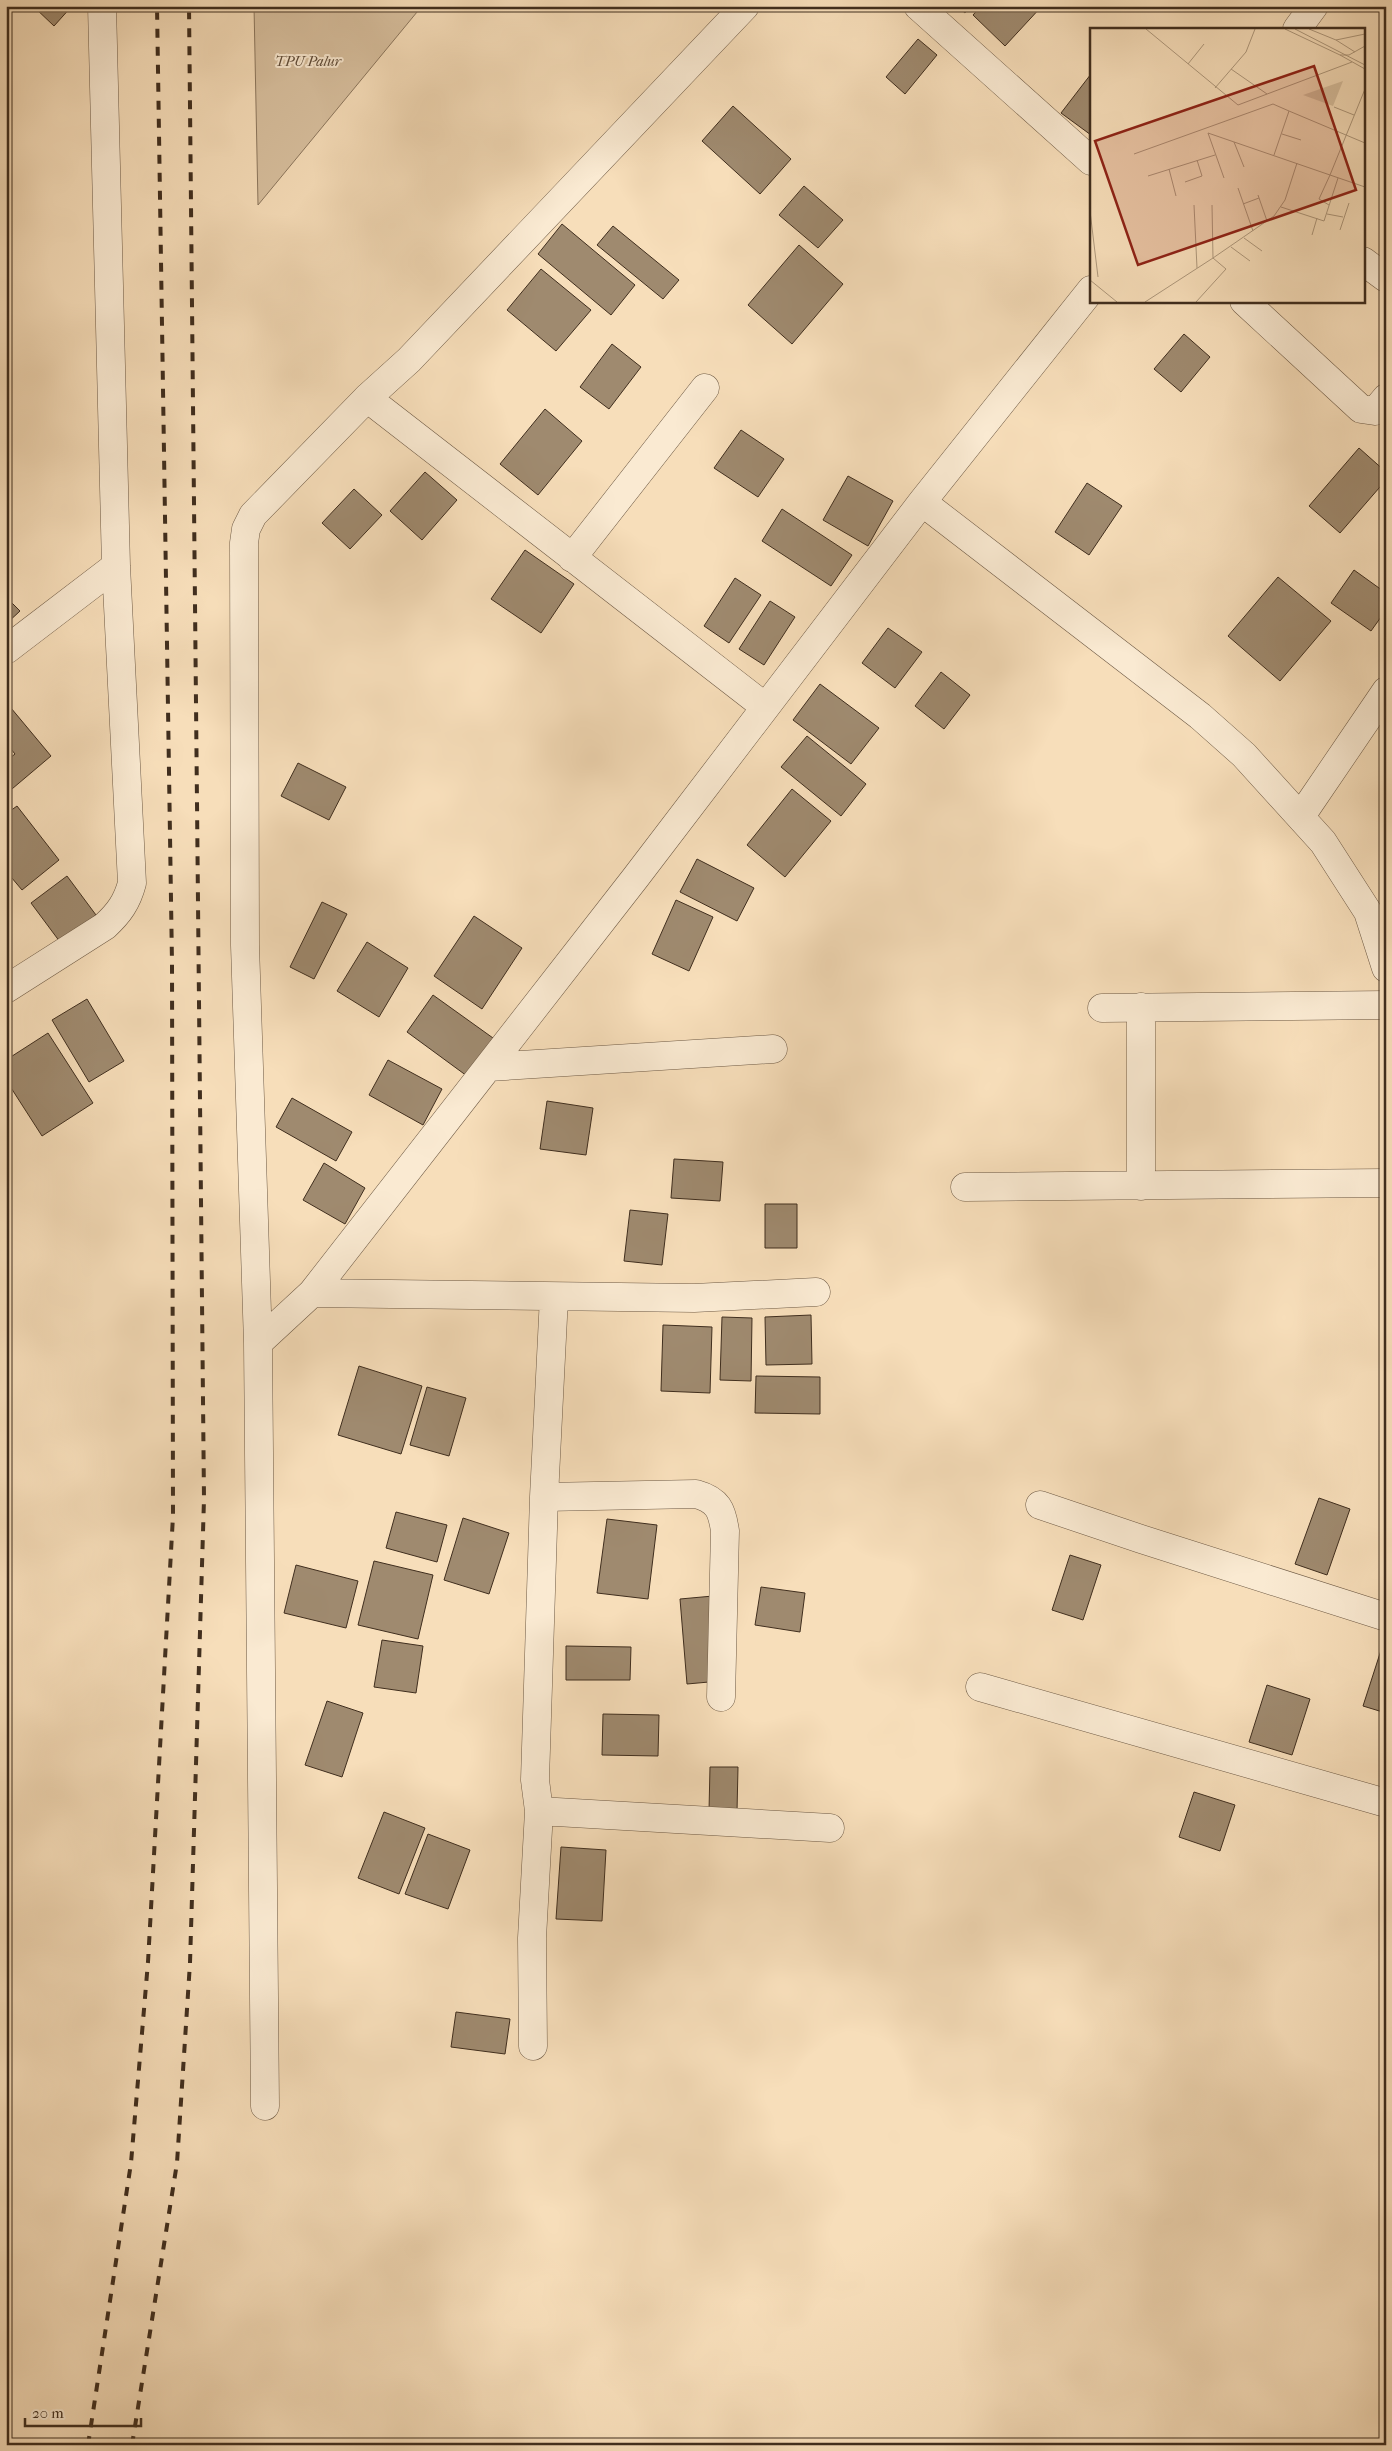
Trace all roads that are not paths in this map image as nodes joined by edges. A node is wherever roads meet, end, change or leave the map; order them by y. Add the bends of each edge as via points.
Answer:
1 (102, 6) edge
2 (745, 6) edge
3 (918, 6) edge
4 (1314, 6) edge
5 (1298, 28) edge
6 (1090, 160) edge
7 (1364, 262) edge
8 (1386, 278) edge
9 (1090, 291) edge
10 (1245, 302) edge
11 (705, 388) dead end
12 (367, 398) junction
13 (1386, 398) edge
14 (922, 502) junction
15 (572, 558) junction
16 (116, 566) junction
17 (6, 650) edge
18 (1386, 691) edge
19 (764, 706) junction
20 (1301, 816) junction
21 (1386, 968) edge
22 (6, 989) edge
23 (1386, 1005) edge
24 (1141, 1007) junction
25 (1102, 1008) dead end
26 (773, 1049) dead end
27 (488, 1067) junction
28 (1386, 1184) edge
29 (1141, 1186) junction
30 (965, 1187) dead end
31 (816, 1292) dead end
32 (312, 1293) junction
33 (554, 1297) junction
34 (258, 1343) junction
35 (544, 1497) junction
36 (1040, 1505) dead end
37 (1386, 1617) edge
38 (980, 1687) dead end
39 (721, 1698) dead end
40 (1386, 1804) edge
41 (539, 1811) junction
42 (830, 1828) dead end
43 (533, 2046) dead end
44 (265, 2106) dead end

1 - 16 street
2 - 12 street via 408,360
3 - 6 street
4 - 5 street
7 - 8 street
9 - 14 street
10 - 13 street via 1360,409 1375,411
11 - 15 street
12 - 15 street
12 - 34 street via 253,515 245,535 245,946
14 - 19 street
14 - 20 street via 1200,716 1244,755
15 - 19 street
16 - 17 street
16 - 22 street via 132,882 128,899 105,926
18 - 20 street
19 - 27 street
20 - 21 street via 1324,842 1368,912
23 - 24 street
24 - 25 street
24 - 29 street
26 - 27 street
27 - 32 street
28 - 29 street
29 - 30 street
31 - 33 street via 694,1298
32 - 33 street
32 - 34 street
33 - 35 street
34 - 44 street
35 - 39 street via 696,1494 719,1506 725,1531
35 - 41 street via 534,1780
36 - 37 street
38 - 40 street
41 - 42 street
41 - 43 street via 532,1938

